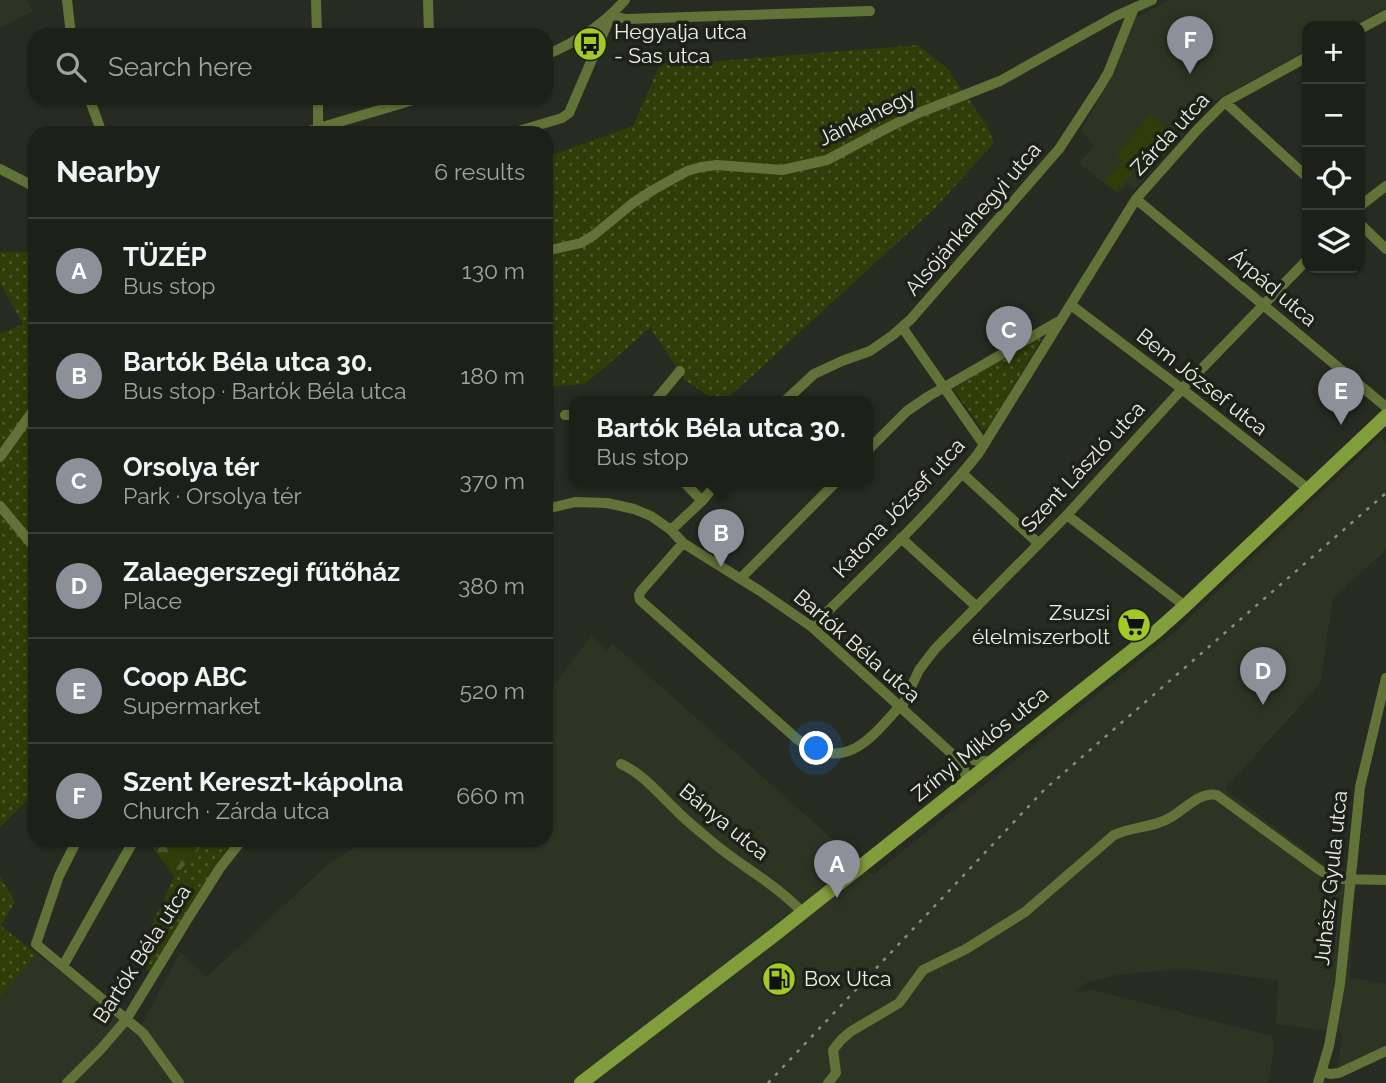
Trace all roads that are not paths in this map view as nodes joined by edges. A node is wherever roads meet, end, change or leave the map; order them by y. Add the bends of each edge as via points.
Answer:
1 (67, 0) edge
2 (316, 0) edge
3 (428, 0) edge
4 (625, 0) edge
5 (1152, 0) edge
6 (1129, 10) junction
7 (870, 11) dead end
8 (611, 15) junction
9 (1386, 15) edge
10 (1365, 26) edge
11 (70, 28) edge
12 (317, 28) edge
13 (429, 28) edge
14 (553, 52) edge
15 (1302, 60) edge
16 (1225, 102) junction
17 (92, 105) edge
18 (318, 105) edge
19 (397, 105) edge
20 (99, 126) edge
21 (319, 126) edge
22 (332, 126) edge
23 (535, 126) edge
24 (0, 169) edge
25 (1302, 172) edge
26 (28, 183) edge
27 (1386, 186) edge
28 (1136, 199) junction
29 (1365, 202) edge
30 (1365, 230) edge
31 (1386, 249) edge
32 (553, 250) edge
33 (1302, 265) edge
34 (1071, 305) junction
35 (1264, 306) junction
36 (1060, 321) junction
37 (902, 327) junction
38 (680, 371) dead end
39 (943, 387) junction
40 (1182, 389) junction
41 (659, 396) edge
42 (790, 396) edge
43 (1386, 407) edge
44 (1386, 415) edge
45 (28, 418) edge
46 (873, 445) edge
47 (984, 445) junction
48 (0, 457) edge
49 (962, 474) junction
50 (689, 487) edge
51 (714, 487) edge
52 (831, 487) edge
53 (1307, 489) junction
54 (702, 501) junction
55 (0, 506) edge
56 (553, 507) edge
57 (1068, 515) junction
58 (671, 530) junction
59 (901, 538) junction
60 (28, 540) edge
61 (683, 543) junction
62 (1038, 543) junction
63 (740, 579) junction
64 (1185, 606) junction
65 (977, 607) junction
66 (812, 627) junction
67 (1386, 678) edge
68 (900, 708) junction
69 (951, 753) junction
70 (993, 761) junction
71 (621, 764) dead end
72 (967, 782) junction
73 (74, 847) edge
74 (130, 847) edge
75 (236, 847) edge
76 (1350, 879) junction
77 (1386, 880) edge
78 (802, 912) junction
79 (63, 966) junction
80 (126, 1020) junction
81 (1386, 1051) edge
82 (1322, 1072) junction
83 (67, 1083) edge
84 (179, 1083) edge
85 (580, 1083) edge
86 (828, 1083) edge
87 (1318, 1083) edge

1 - 11 street
2 - 12 street
3 - 13 street
4 - 8 street
5 - 6 street, Jánkahegy
6 - 32 street, Jánkahegy via 1000,81 916,114 827,160 782,170 717,165 694,169 633,203 581,243
6 - 37 street, Alsójánkahegyi utca via 1108,73 1059,149
7 - 8 street via 626,19
8 - 14 street
8 - 23 street via 569,113
9 - 10 street
15 - 16 street, Zárda utca
16 - 25 street
16 - 28 street, Zárda utca
17 - 20 street
18 - 21 street
19 - 22 street
24 - 26 street
27 - 29 street
28 - 34 street, Zárda utca
28 - 35 street, Árpád utca
30 - 31 street
33 - 35 street, Szent László utca
34 - 36 street, Zárda utca
34 - 40 street, Bem József utca
35 - 40 street, Szent László utca
35 - 43 street, Árpád utca
36 - 39 street
36 - 47 street, Katona József utca
37 - 39 street
37 - 42 street, Alsójánkahegyi utca via 870,351 814,374
38 - 41 street
39 - 46 street via 907,411
39 - 47 street
40 - 53 street, Bem József utca
40 - 57 street, Szent László utca
44 - 53 main road, Zrínyi Miklós utca
45 - 48 street
47 - 49 street, Katona József utca
49 - 59 street, Katona József utca
49 - 62 street
50 - 54 street
51 - 54 street
52 - 63 street
53 - 64 main road, Zrínyi Miklós utca
54 - 58 street
55 - 60 street
56 - 58 street, Bartók Béla utca via 575,502 616,504 643,512
57 - 62 street, Szent László utca
57 - 64 street
58 - 61 street, Bartók Béla utca
59 - 65 street
59 - 66 street, Katona József utca
61 - 63 street, Bartók Béla utca
61 - 68 street, Szent László utca via 641,591 640,600 797,739 825,754 846,752 863,744
62 - 65 street, Szent László utca
63 - 66 street, Bartók Béla utca
64 - 70 main road, Zrínyi Miklós utca
65 - 68 street, Szent László utca via 923,664
66 - 68 street, Bartók Béla utca
67 - 76 street, Juhász Gyula utca via 1360,787
68 - 69 street, Bartók Béla utca
69 - 70 street
69 - 72 street via 964,769
70 - 72 main road, Zrínyi Miklós utca
71 - 78 street, Bánya utca via 634,769 718,846
72 - 78 main road, Zrínyi Miklós utca
73 - 79 street via 36,944
74 - 79 street
75 - 80 street, Bartók Béla utca
76 - 77 street
76 - 82 street, Juhász Gyula utca via 1340,984
76 - 86 street via 1321,871 1217,795 1206,794 1158,824 1114,835 1014,919 923,970 900,1003 837,1043 833,1049 836,1073
78 - 85 main road, Zrínyi Miklós utca
79 - 80 street
80 - 83 street, Bartók Béla utca
80 - 84 street via 143,1033
81 - 82 street via 1339,1073
82 - 87 street, Juhász Gyula utca

